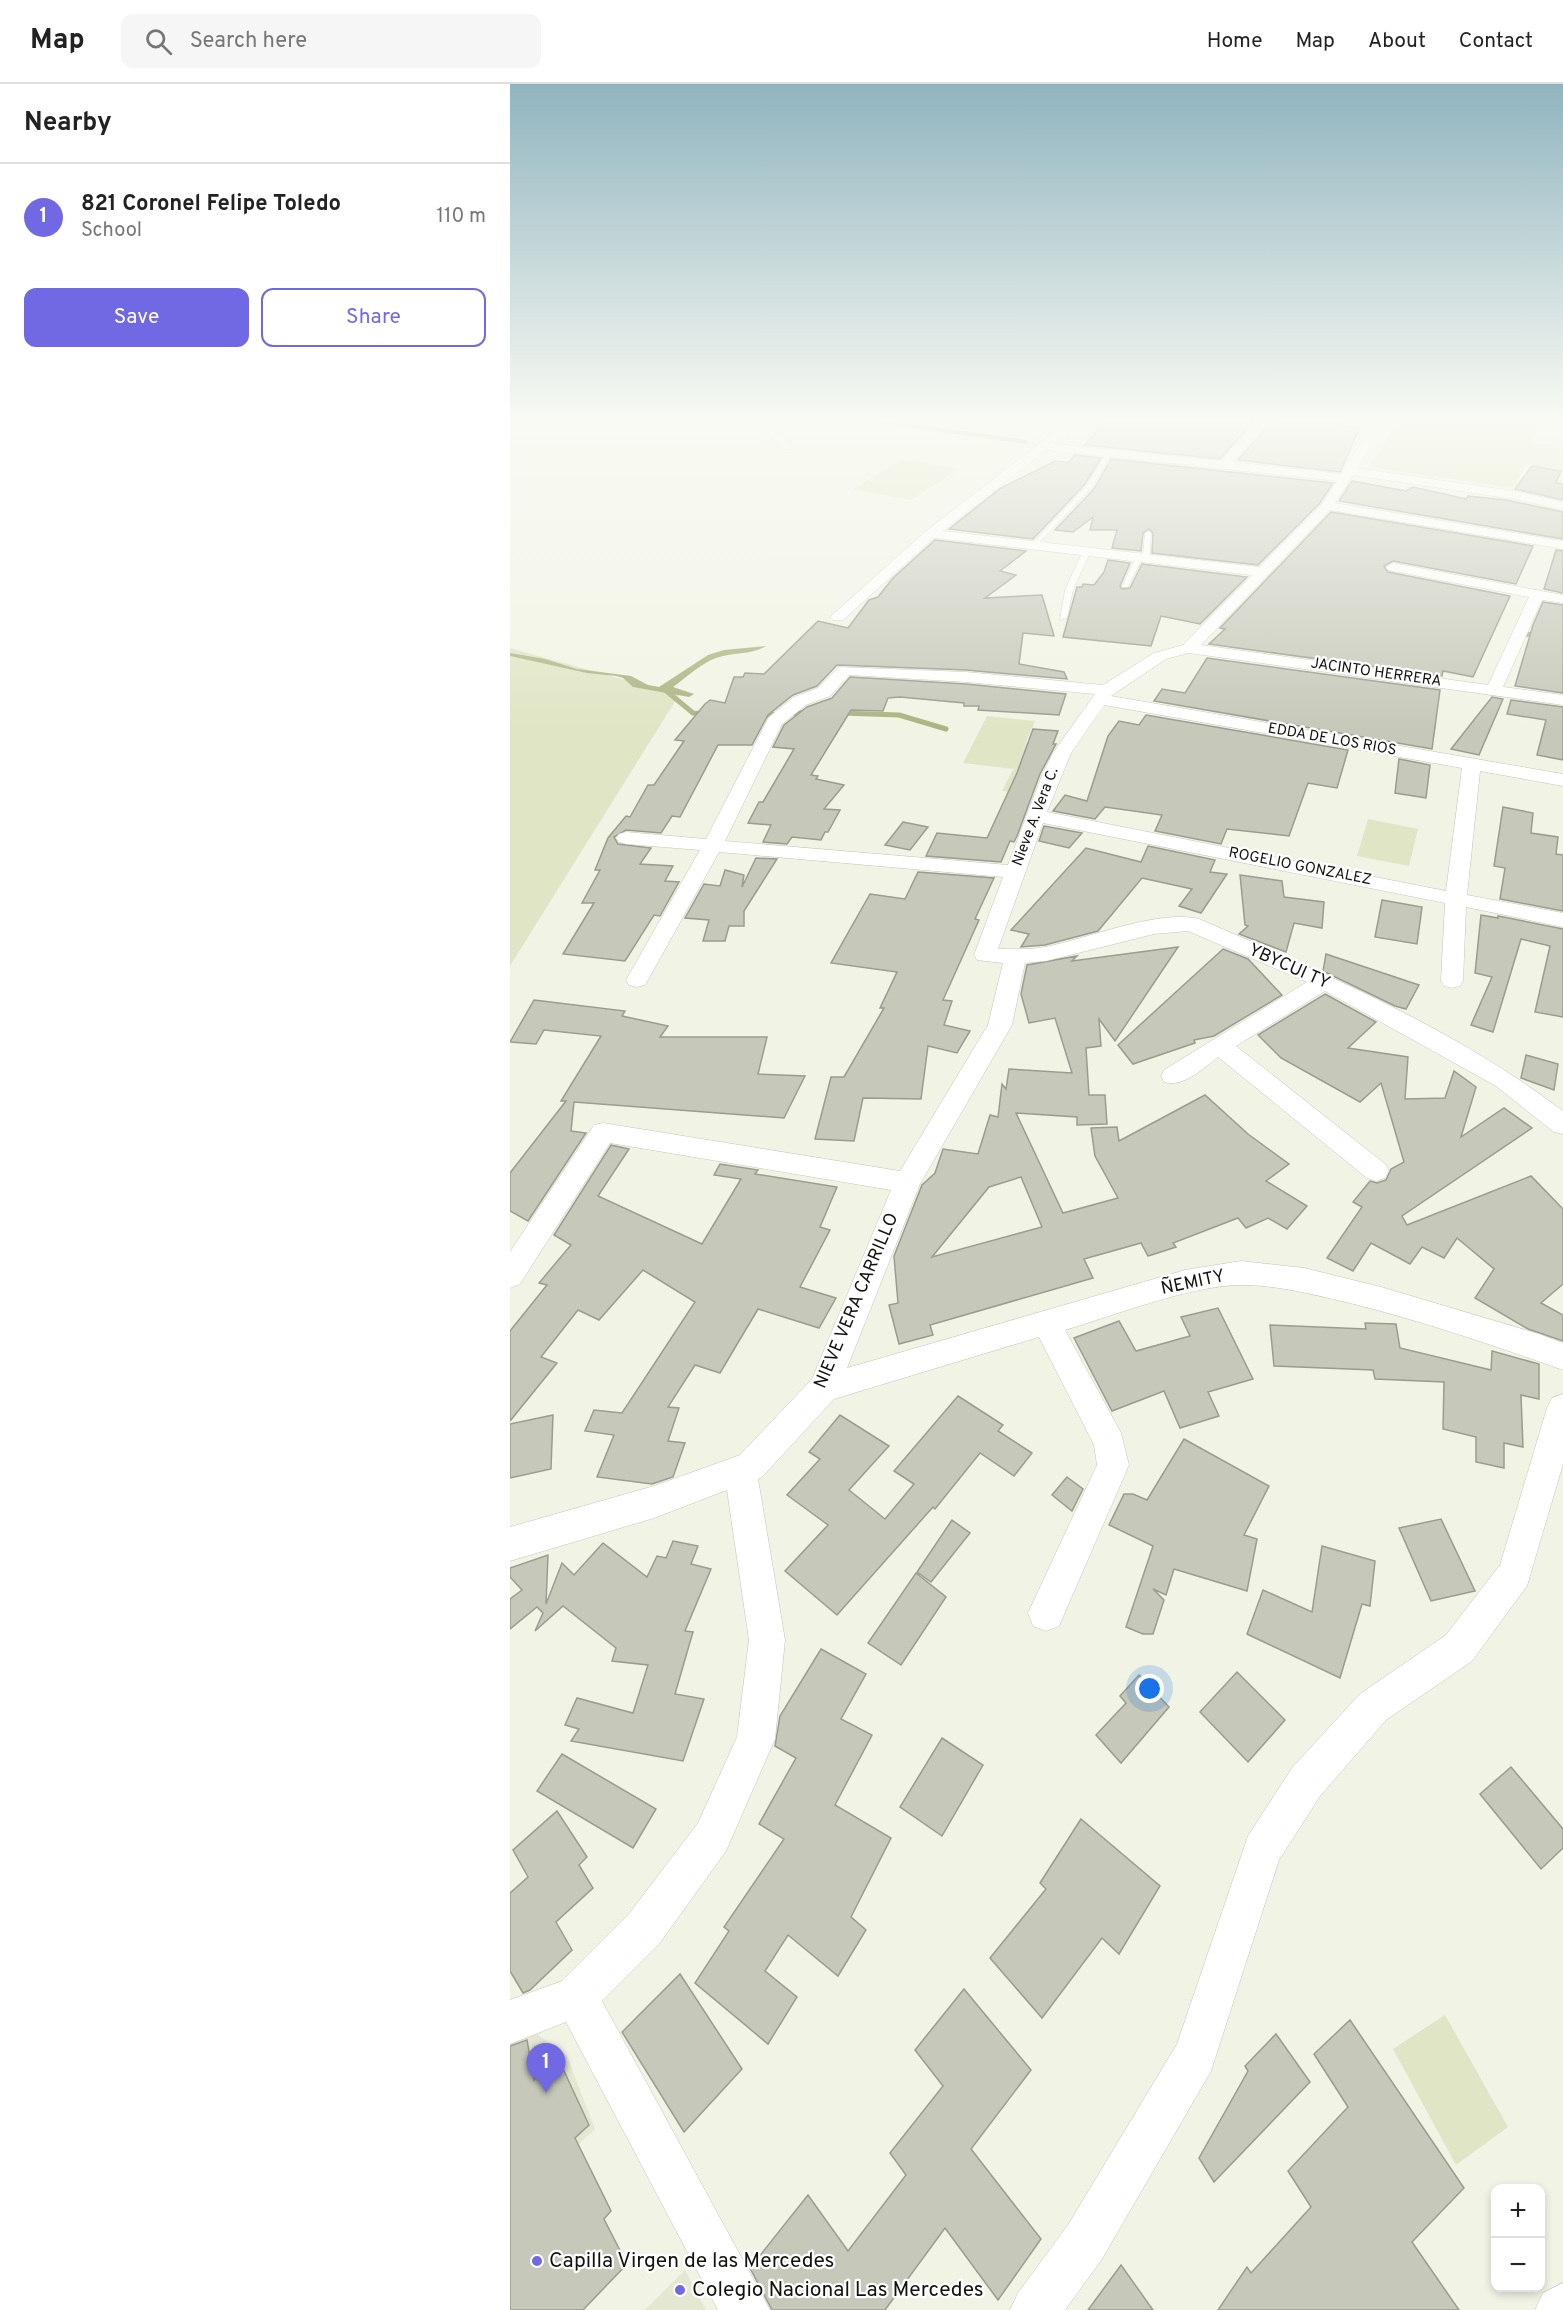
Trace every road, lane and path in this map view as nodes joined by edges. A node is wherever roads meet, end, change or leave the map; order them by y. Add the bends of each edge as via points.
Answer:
1 (947, 522) edge
2 (1056, 522) edge
3 (1312, 522) edge
4 (1423, 522) edge
5 (1148, 533) dead end
6 (932, 534) junction
7 (1563, 545) edge
8 (1033, 546) junction
9 (1086, 553) junction
10 (1139, 559) junction
11 (1393, 567) dead end
12 (1263, 572) junction
13 (1125, 585) dead end
14 (1538, 595) junction
15 (1563, 599) edge
16 (837, 617) dead end
17 (1063, 618) dead end
18 (1189, 648) junction
19 (1494, 688) junction
20 (1103, 695) junction
21 (1563, 700) edge
22 (1472, 765) junction
23 (1563, 780) edge
24 (1037, 816) junction
25 (626, 838) dead end
26 (713, 845) junction
27 (1016, 872) junction
28 (1456, 898) junction
29 (1563, 920) edge
30 (985, 955) joint
31 (1015, 957) junction
32 (637, 980) dead end
33 (1325, 981) junction
34 (1452, 981) dead end
35 (1219, 1045) junction
36 (1173, 1077) dead end
37 (1563, 1125) edge
38 (1376, 1171) dead end
39 (907, 1182) junction
40 (510, 1276) edge
41 (1046, 1322) junction
42 (1563, 1357) edge
43 (824, 1388) junction
44 (1563, 1408) edge
45 (740, 1470) junction
46 (510, 1544) edge
47 (1046, 1613) dead end
48 (576, 1997) junction
49 (510, 2022) edge
50 (745, 2310) edge
51 (1035, 2310) edge

1 - 6 street
2 - 8 lane
3 - 12 street
4 - 7 street
5 - 10 lane via 1146,554
6 - 8 street
6 - 16 street
8 - 9 street
9 - 10 street
9 - 17 lane via 1069,590
10 - 12 street
10 - 13 lane
11 - 14 street
12 - 18 street
14 - 15 street
14 - 19 street
18 - 19 street, JACINTO HERRERA
18 - 20 street, Nieve A. Vera C. via 1160,656
19 - 21 street, JACINTO HERRERA
20 - 22 street, EDDA DE LOS RIOS
20 - 24 street, Nieve A. Vera C. via 1062,753
20 - 26 street, EDDA DE LOS RIOS via 966,677 845,670 824,692 800,701 775,721
22 - 23 street, EDDA DE LOS RIOS
22 - 28 street
24 - 27 street, Nieve A. Vera C.
24 - 28 street, ROGELIO GONZALEZ
25 - 26 street
26 - 27 street
26 - 32 street
27 - 30 street, Nieve A. Vera C.
28 - 29 street, ROGELIO GONZALEZ
28 - 34 street
30 - 31 street, YBYCUI TY
31 - 33 street, YBYCUI TY via 1044,954 1168,924 1191,924
31 - 39 street, NIEVE VERA CARRILLO via 1000,1025
33 - 35 street
33 - 37 street, YBYCUI TY via 1505,1080
35 - 36 street
35 - 38 street
39 - 40 street via 603,1132
39 - 43 street, NIEVE VERA CARRILLO
41 - 42 street, ÑEMITY via 1185,1282 1241,1273 1304,1280 1381,1299
41 - 43 street, ÑEMITY
41 - 47 street via 1110,1443 1113,1466
43 - 45 street, NIEVE VERA CARRILLO via 751,1466
44 - 51 street via 1515,1574 1459,1648 1373,1707 1306,1782 1262,1850 1195,2055 1085,2242
45 - 46 street, NIEVE VERA CARRILLO via 654,1502
45 - 48 street via 767,1640 756,1739 712,1837 644,1929
48 - 49 street
48 - 50 street

